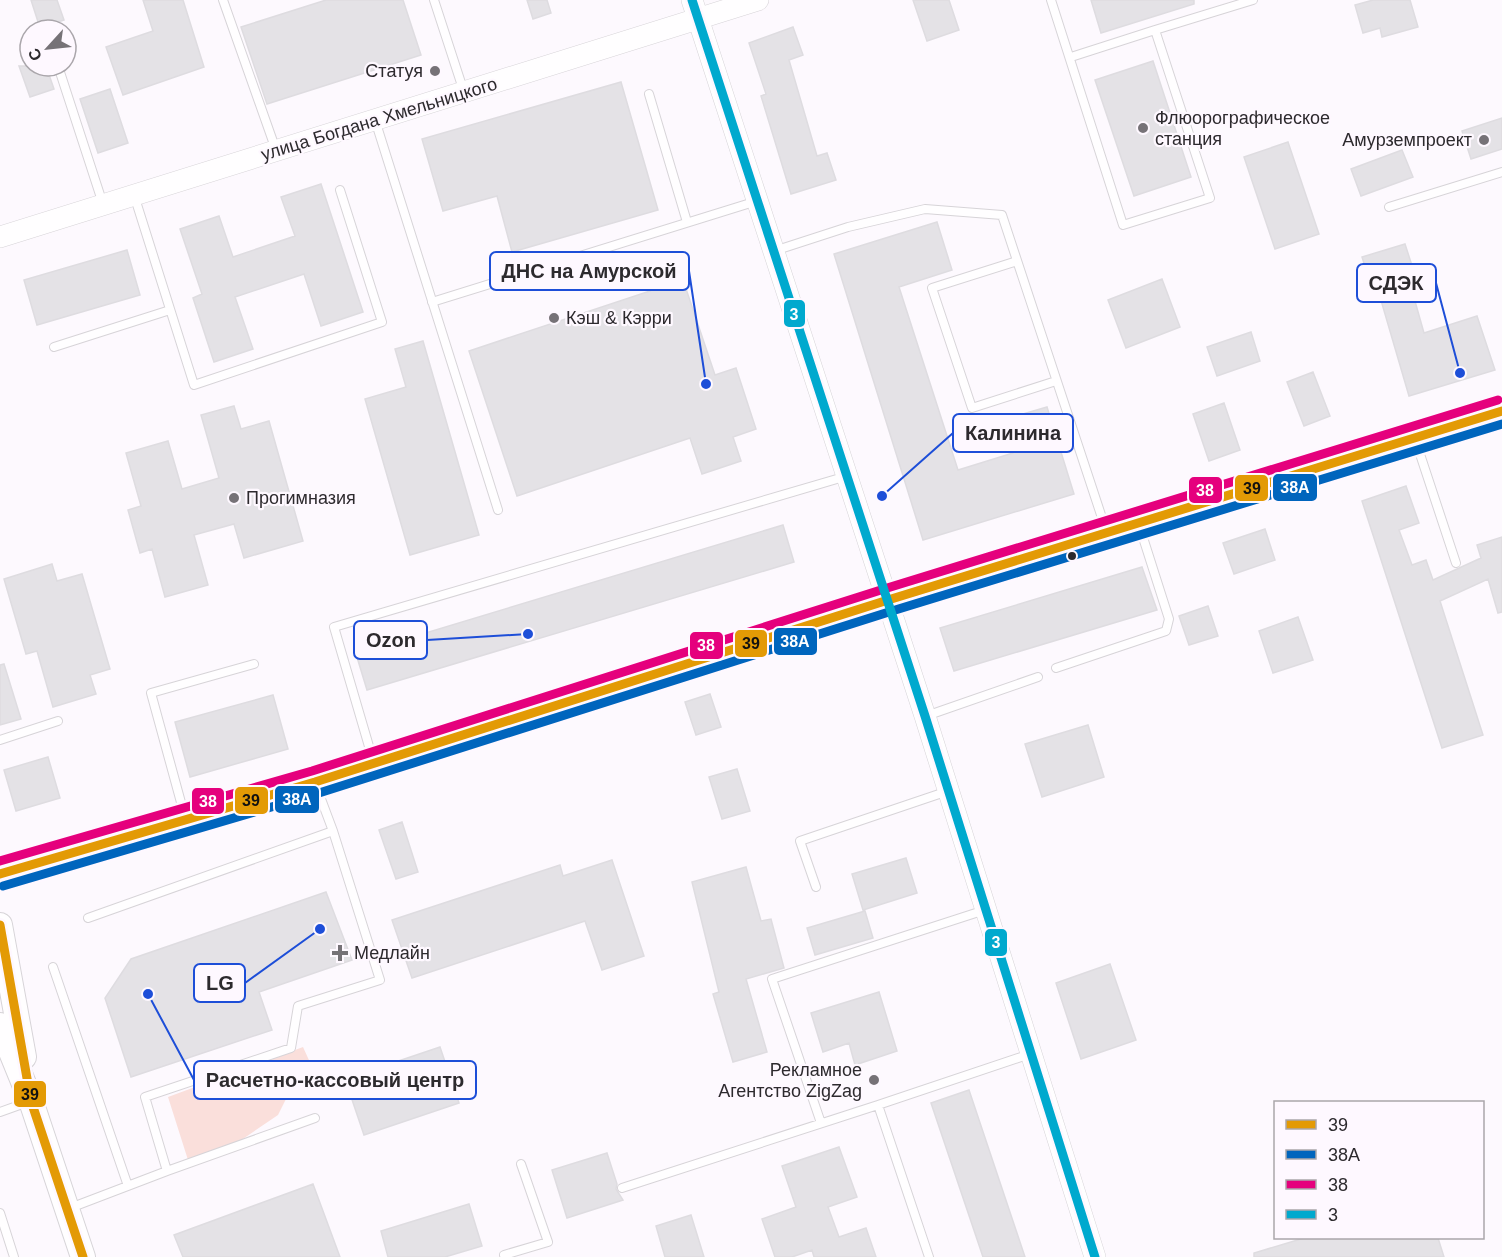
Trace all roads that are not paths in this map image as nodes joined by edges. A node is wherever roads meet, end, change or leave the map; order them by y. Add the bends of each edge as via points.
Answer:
1 (224, 0) edge
2 (434, 0) edge
3 (758, 0) edge
4 (1051, 0) edge
5 (1253, 0) edge
6 (695, 10) edge
7 (1155, 30) junction
8 (1071, 57) dead end
9 (62, 78) edge
10 (464, 92) junction
11 (649, 94) dead end
12 (375, 120) junction
13 (277, 150) junction
14 (1502, 172) edge
15 (340, 190) dead end
16 (134, 195) junction
17 (757, 200) junction
18 (104, 204) junction
19 (1389, 207) dead end
20 (687, 222) junction
21 (0, 231) edge
22 (0, 237) edge
23 (774, 251) junction
24 (1017, 261) junction
25 (432, 302) junction
26 (170, 310) junction
27 (54, 347) dead end
28 (1056, 381) junction
29 (1502, 411) edge
30 (1415, 438) junction
31 (847, 476) junction
32 (498, 510) dead end
33 (1138, 523) junction
34 (1107, 533) junction
35 (1456, 563) dead end
36 (888, 600) junction
37 (254, 664) dead end
38 (1056, 668) dead end
39 (1038, 677) dead end
40 (925, 716) junction
41 (57, 721) dead end
42 (0, 740) edge
43 (374, 764) junction
44 (315, 782) junction
45 (948, 791) junction
46 (186, 820) junction
47 (333, 831) junction
48 (0, 874) edge
49 (816, 887) dead end
50 (986, 910) junction
51 (88, 918) dead end
52 (0, 925) edge
53 (53, 967) dead end
54 (0, 1025) edge
55 (1031, 1054) junction
56 (31, 1101) junction
57 (878, 1105) junction
58 (0, 1112) edge
59 (315, 1118) dead end
60 (821, 1123) junction
61 (521, 1164) dead end
62 (167, 1171) junction
63 (129, 1186) junction
64 (622, 1188) dead end
65 (67, 1209) junction
66 (0, 1213) edge
67 (503, 1256) edge
68 (14, 1257) edge
69 (83, 1257) edge
70 (928, 1257) edge
71 (1095, 1257) edge

1 - 13 lane
2 - 10 lane
3 - 6 street, улица Богдана Хмельницкого
4 - 7 lane via 1123,225 1210,198
5 - 7 lane
6 - 10 street, улица Богдана Хмельницкого
6 - 17 street
7 - 8 lane
9 - 18 lane
10 - 12 street, улица Богдана Хмельницкого
11 - 20 lane
12 - 13 street, улица Богдана Хмельницкого
12 - 25 lane
13 - 16 street, улица Богдана Хмельницкого
14 - 19 lane
15 - 26 lane via 382,322 194,385
16 - 18 street, улица Богдана Хмельницкого
16 - 26 lane
17 - 20 lane
17 - 23 street
18 - 22 street, улица Богдана Хмельницкого
20 - 25 lane
21 - 22 lane
23 - 24 lane via 848,227 925,209 1002,215
23 - 31 street
24 - 28 lane
24 - 28 lane via 932,288 972,408
25 - 32 lane
26 - 27 lane
28 - 34 lane
29 - 30 main road
30 - 33 main road
30 - 35 lane
31 - 36 street
31 - 43 lane via 334,627
33 - 34 main road
33 - 38 lane via 1169,620 1166,631
34 - 36 main road
36 - 40 street
36 - 43 main road
37 - 46 lane via 151,693
39 - 40 lane
40 - 45 street
41 - 42 lane
43 - 44 main road
44 - 46 main road
44 - 47 lane
45 - 49 lane via 800,841
45 - 50 street
46 - 48 main road
47 - 51 lane
47 - 62 lane via 380,980 298,1006 291,1048 145,1098
50 - 55 street
50 - 60 lane via 772,979
52 - 56 main road
53 - 63 lane
54 - 56 main road
55 - 57 lane
55 - 71 street
56 - 58 lane
56 - 65 main road
57 - 60 lane
57 - 70 lane
59 - 62 lane
60 - 64 lane
61 - 67 lane via 548,1242
62 - 63 lane
63 - 65 lane
65 - 69 main road
66 - 68 lane

